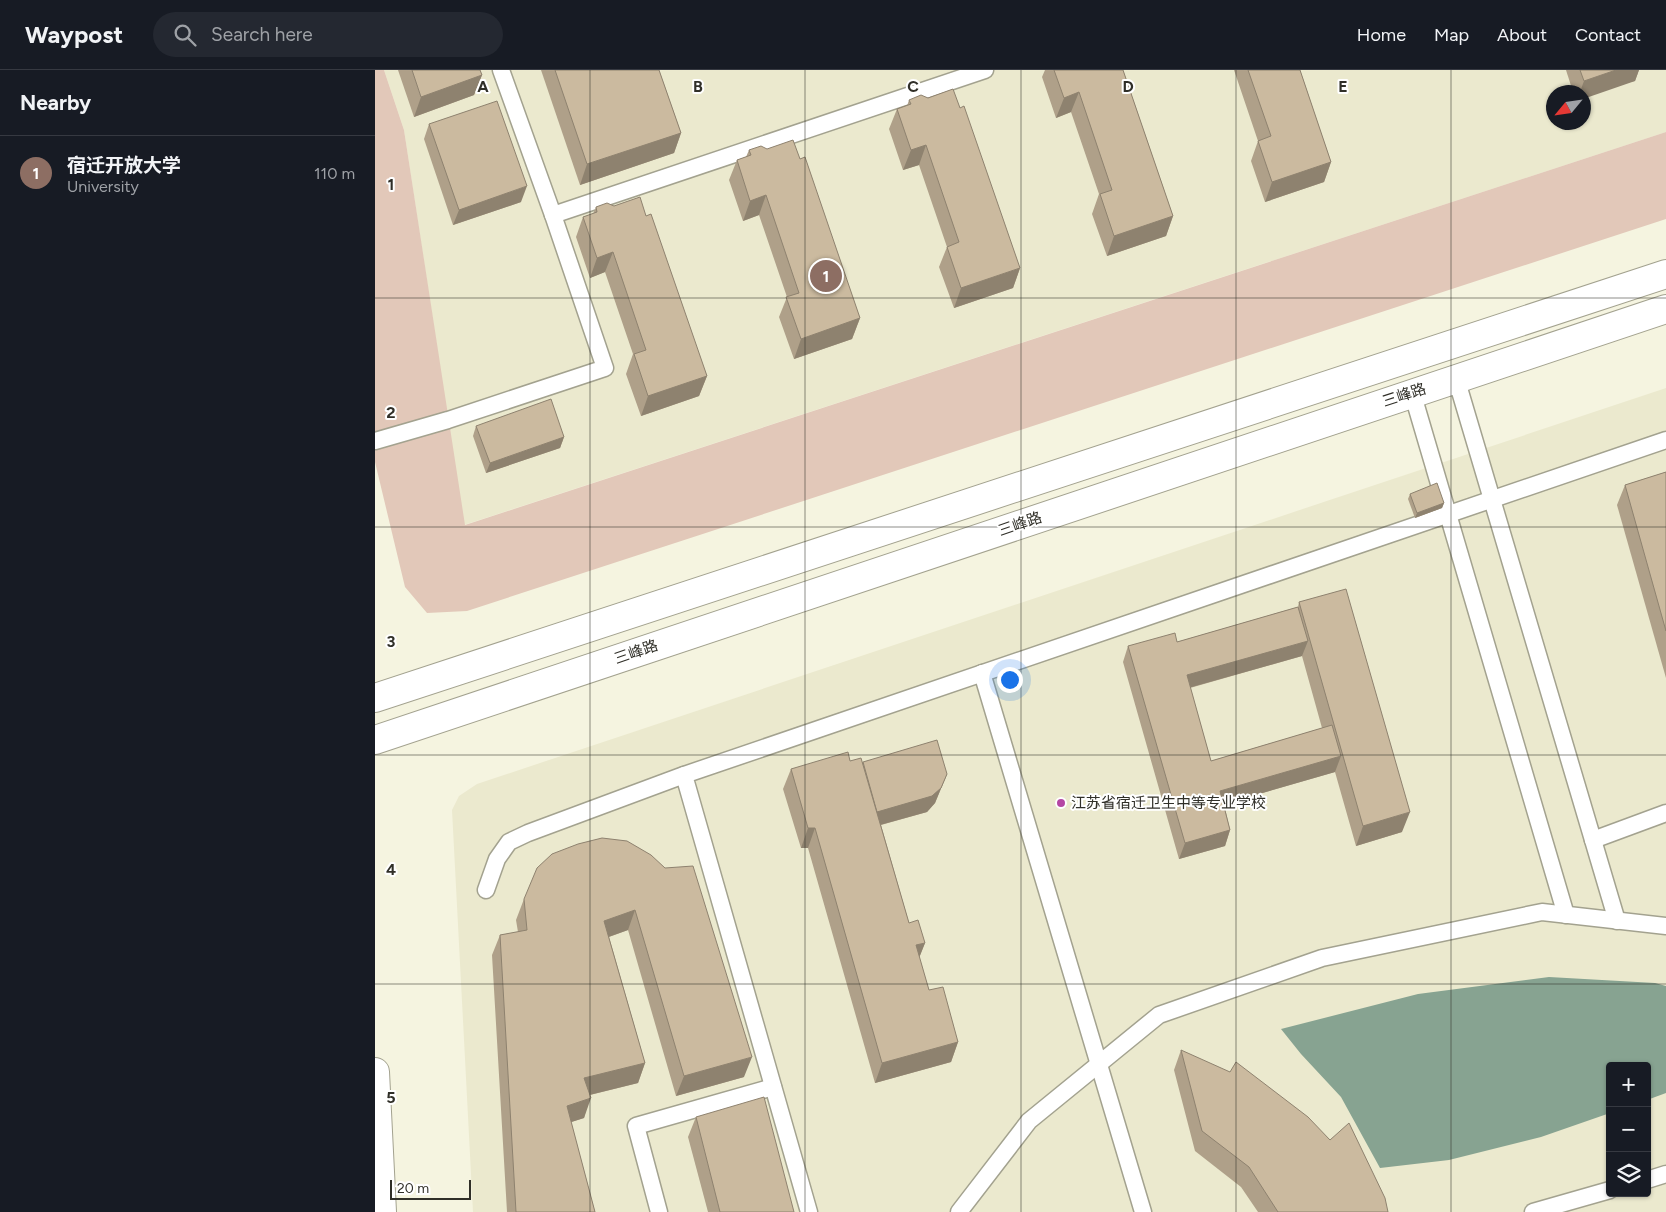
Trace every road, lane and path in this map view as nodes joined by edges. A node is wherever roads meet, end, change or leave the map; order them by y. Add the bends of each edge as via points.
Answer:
1 (501, 70) edge
2 (985, 70) edge
3 (553, 215) junction
4 (1666, 274) edge
5 (1666, 309) edge
6 (1456, 378) junction
7 (1412, 392) junction
8 (375, 440) edge
9 (1666, 440) edge
10 (1492, 499) junction
11 (1448, 514) junction
12 (983, 673) junction
13 (375, 698) edge
14 (375, 740) edge
15 (684, 775) junction
16 (1666, 813) edge
17 (1593, 840) junction
18 (486, 890) dead end
19 (1566, 915) junction
20 (1617, 920) junction
21 (1666, 926) edge
22 (1099, 1064) junction
23 (375, 1072) edge
24 (773, 1087) junction
25 (1666, 1174) edge
26 (1651, 1179) edge
27 (1606, 1191) edge
28 (382, 1212) edge
29 (659, 1212) edge
30 (809, 1212) edge
31 (959, 1212) edge
32 (1143, 1212) edge
33 (1533, 1212) edge

1 - 3 lane
2 - 3 lane
3 - 8 lane via 605,368 448,420
4 - 13 main road
5 - 6 main road, 三峰路
6 - 7 main road, 三峰路
6 - 10 lane
7 - 11 lane
7 - 14 main road, 三峰路
9 - 10 lane
10 - 11 lane
10 - 17 lane
11 - 12 lane
11 - 19 lane
12 - 15 lane
12 - 22 lane
15 - 18 lane via 509,842 497,859
15 - 24 lane
16 - 17 lane
17 - 20 lane
19 - 20 lane
19 - 22 lane via 1542,912 1322,958 1159,1015
20 - 21 lane
22 - 31 lane via 1029,1121
22 - 32 lane
23 - 28 main road
24 - 29 lane via 636,1126
24 - 30 lane
25 - 26 lane
27 - 33 lane

